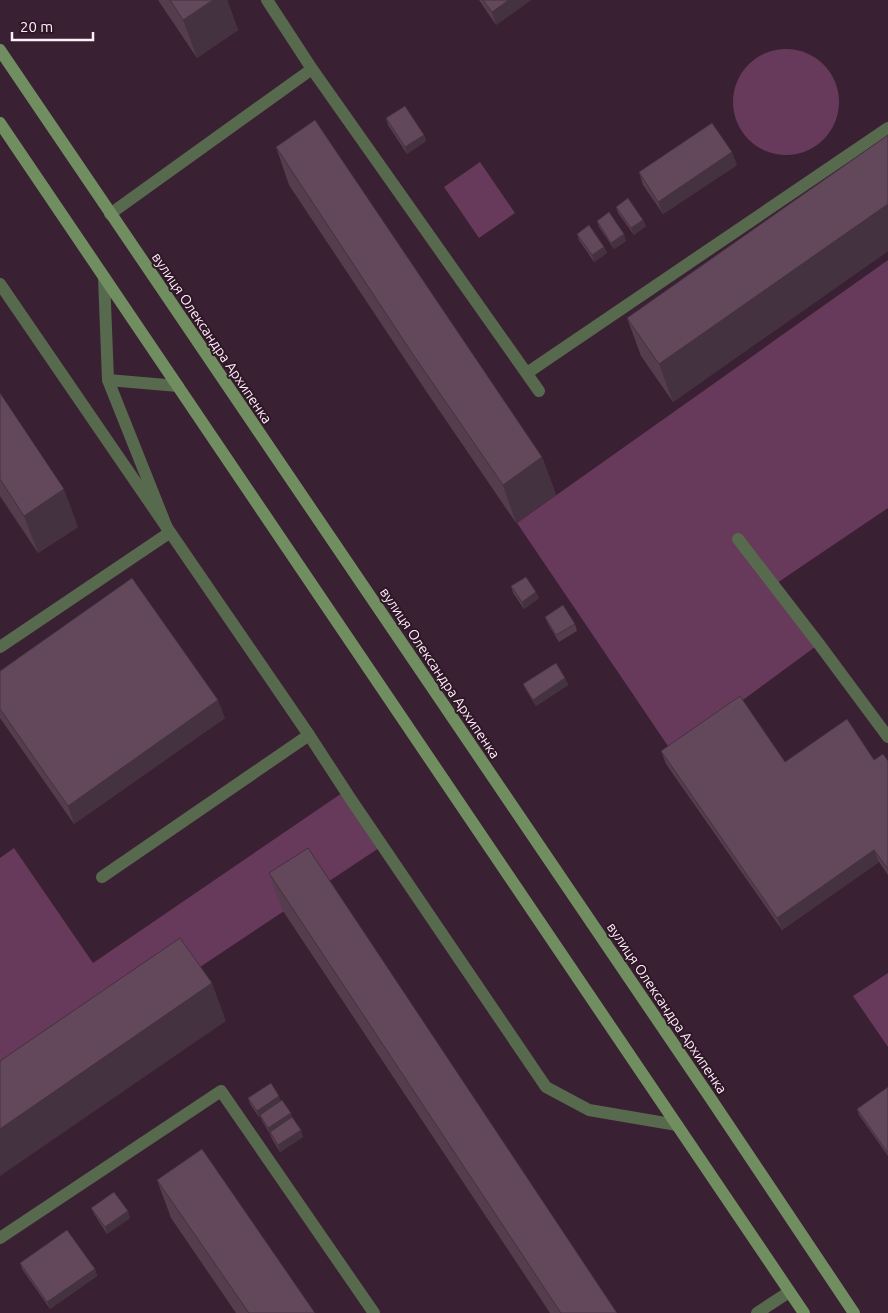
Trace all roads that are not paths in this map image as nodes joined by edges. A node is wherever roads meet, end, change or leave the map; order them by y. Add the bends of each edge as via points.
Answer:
1 (267, 0) edge
2 (0, 50) edge
3 (312, 69) junction
4 (0, 123) edge
5 (888, 128) edge
6 (110, 214) junction
7 (104, 278) junction
8 (0, 284) edge
9 (526, 373) junction
10 (108, 380) junction
11 (178, 386) junction
12 (539, 391) dead end
13 (169, 532) junction
14 (738, 539) dead end
15 (0, 647) edge
16 (309, 735) junction
17 (888, 737) edge
18 (102, 877) dead end
19 (677, 1125) junction
20 (0, 1238) edge
21 (789, 1292) junction
22 (374, 1313) edge
23 (757, 1313) edge
24 (804, 1313) edge
25 (854, 1313) edge

1 - 3 lane
2 - 6 main road, вулиця Олександра Архипенка
3 - 6 lane
3 - 9 lane
4 - 7 main road
5 - 9 lane
6 - 25 main road, вулиця Олександра Архипенка
7 - 10 lane
7 - 11 main road
8 - 13 lane
9 - 12 lane
10 - 11 lane
10 - 13 lane
11 - 19 main road
13 - 15 lane
13 - 16 lane
14 - 17 lane
16 - 18 lane
16 - 19 lane via 546,1087 589,1110
19 - 21 main road
20 - 22 lane via 220,1092
21 - 23 lane
21 - 24 main road

